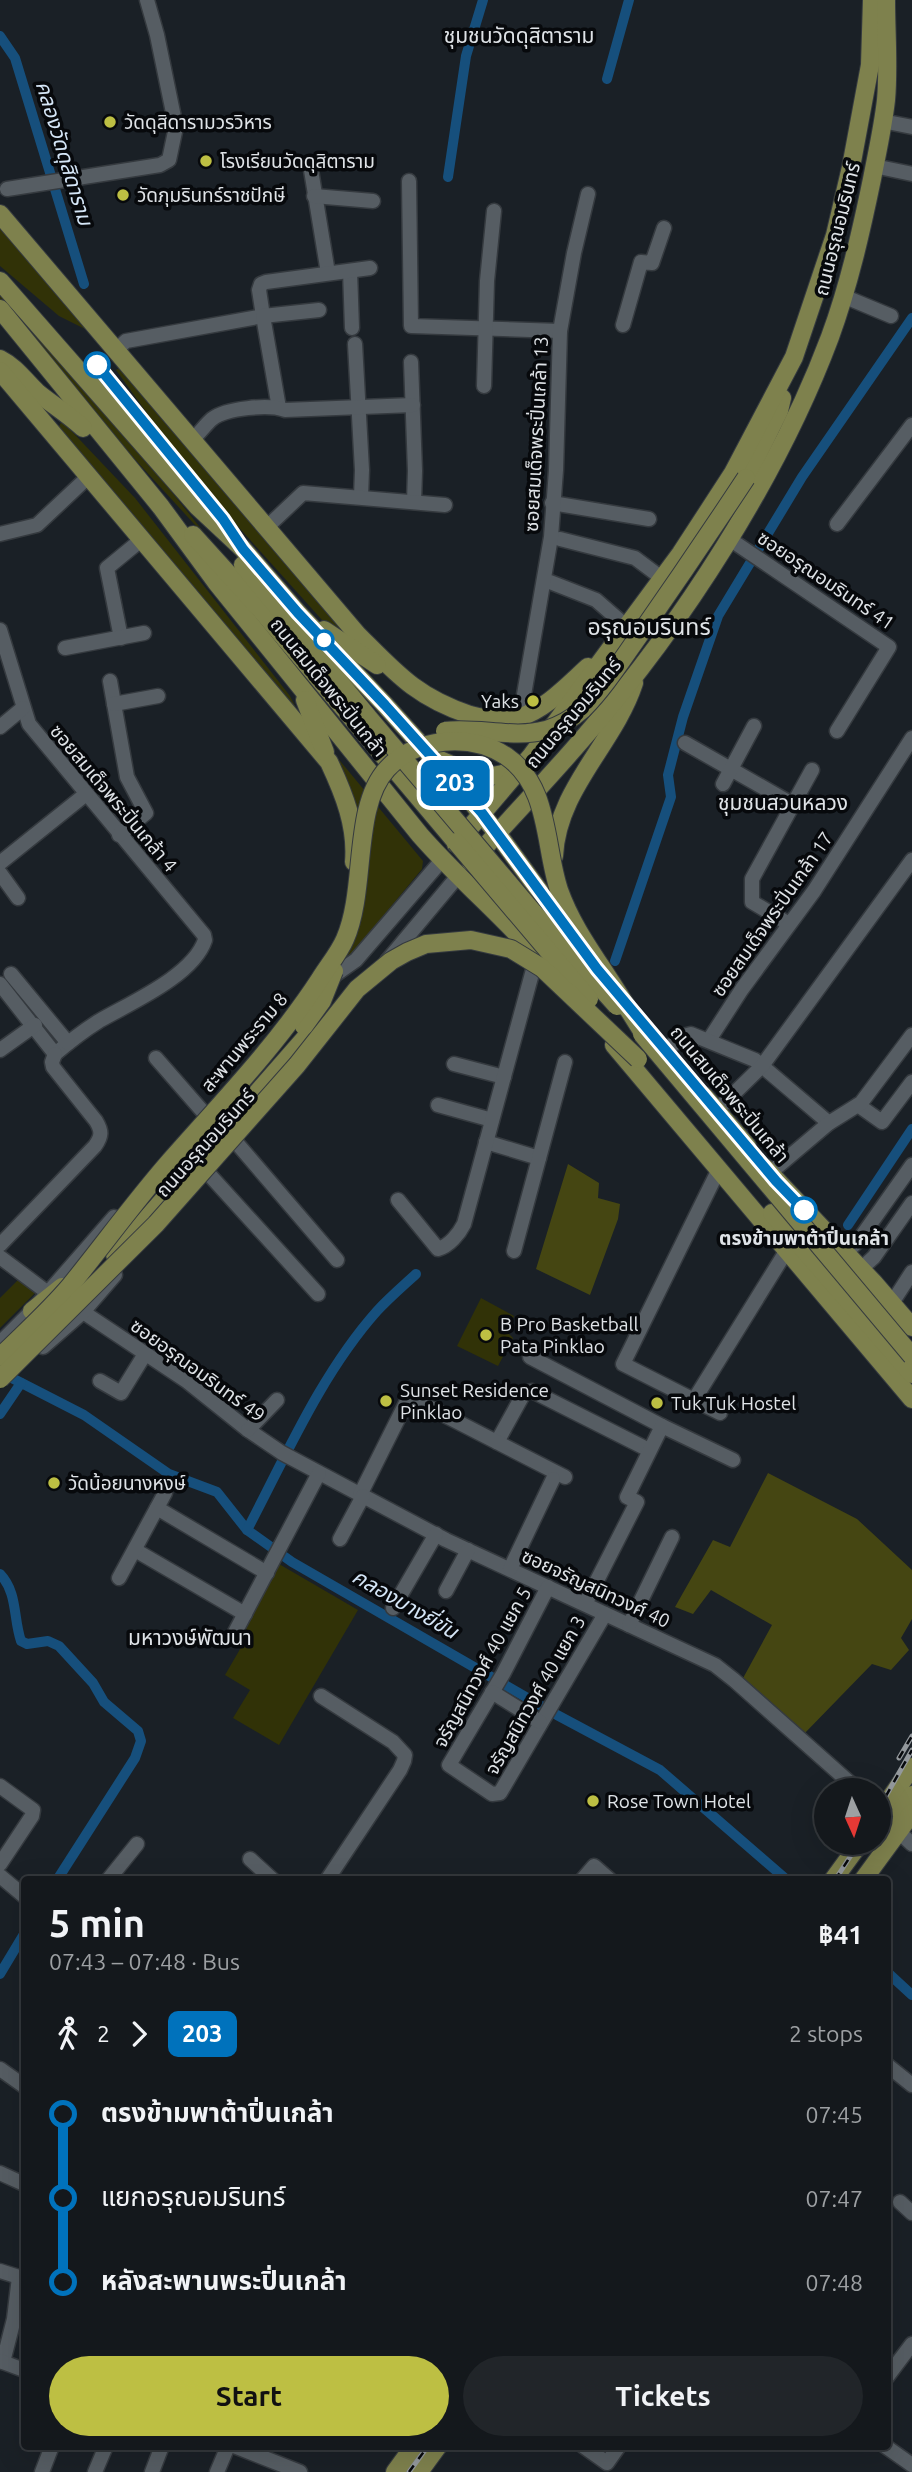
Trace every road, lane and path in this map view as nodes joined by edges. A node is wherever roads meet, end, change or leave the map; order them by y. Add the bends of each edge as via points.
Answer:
1 (147, 0) edge
2 (862, 0) edge
3 (872, 0) edge
4 (886, 0) edge
5 (896, 0) edge
6 (886, 100) junction
7 (861, 118) junction
8 (882, 121) junction
9 (912, 127) edge
10 (874, 166) junction
11 (312, 170) dead end
12 (912, 174) edge
13 (409, 181) dead end
14 (4, 191) edge
15 (588, 194) dead end
16 (314, 196) junction
17 (373, 201) dead end
18 (494, 211) dead end
19 (0, 214) edge
20 (664, 228) dead end
21 (370, 268) dead end
22 (350, 271) junction
23 (328, 273) junction
24 (0, 281) edge
25 (843, 296) junction
26 (0, 309) edge
27 (319, 310) dead end
28 (263, 316) junction
29 (891, 316) dead end
30 (623, 326) dead end
31 (352, 328) dead end
32 (485, 330) junction
33 (560, 331) junction
34 (355, 344) dead end
35 (116, 350) junction
36 (794, 357) junction
37 (0, 359) edge
38 (411, 362) dead end
39 (0, 371) edge
40 (484, 386) dead end
41 (413, 405) junction
42 (279, 408) junction
43 (358, 408) junction
44 (912, 425) edge
45 (192, 440) junction
46 (128, 468) junction
47 (88, 477) junction
48 (360, 497) junction
49 (414, 502) junction
50 (552, 503) junction
51 (445, 505) dead end
52 (161, 507) junction
53 (198, 507) junction
54 (649, 519) dead end
55 (837, 524) dead end
56 (266, 527) junction
57 (0, 534) edge
58 (728, 538) junction
59 (560, 539) dead end
60 (141, 540) junction
61 (663, 579) junction
62 (550, 582) dead end
63 (298, 613) junction
64 (0, 630) edge
65 (144, 633) dead end
66 (622, 634) junction
67 (121, 638) junction
68 (65, 648) dead end
69 (638, 670) junction
70 (403, 680) junction
71 (110, 681) dead end
72 (299, 684) junction
73 (158, 696) dead end
74 (114, 704) junction
75 (23, 708) junction
76 (520, 718) junction
77 (363, 721) junction
78 (754, 726) dead end
79 (0, 727) edge
80 (837, 731) dead end
81 (912, 738) edge
82 (685, 743) dead end
83 (406, 753) junction
84 (431, 756) junction
85 (531, 756) junction
86 (329, 762) junction
87 (730, 768) junction
88 (812, 770) dead end
89 (723, 785) dead end
90 (86, 794) junction
91 (792, 804) junction
92 (482, 813) junction
93 (497, 833) junction
94 (119, 835) junction
95 (442, 860) junction
96 (912, 860) edge
97 (0, 863) edge
98 (0, 873) edge
99 (458, 876) junction
100 (18, 898) dead end
101 (563, 923) junction
102 (789, 924) junction
103 (344, 940) junction
104 (531, 948) junction
105 (597, 969) junction
106 (6, 979) edge
107 (317, 987) junction
108 (356, 989) junction
109 (569, 992) junction
110 (297, 1003) junction
111 (345, 1012) junction
112 (35, 1026) junction
113 (912, 1035) edge
114 (709, 1040) junction
115 (649, 1042) junction
116 (68, 1043) junction
117 (0, 1050) edge
118 (666, 1050) junction
119 (55, 1054) junction
120 (156, 1058) dead end
121 (638, 1059) junction
122 (565, 1062) dead end
123 (454, 1064) dead end
124 (762, 1066) junction
125 (504, 1077) junction
126 (912, 1082) edge
127 (438, 1105) dead end
128 (858, 1105) junction
129 (717, 1110) junction
130 (204, 1113) junction
131 (492, 1120) junction
132 (830, 1123) junction
133 (235, 1141) junction
134 (486, 1142) junction
135 (539, 1158) junction
136 (912, 1164) edge
137 (719, 1169) junction
138 (207, 1172) junction
139 (773, 1177) junction
140 (398, 1200) dead end
141 (912, 1203) edge
142 (141, 1216) junction
143 (775, 1235) junction
144 (0, 1245) edge
145 (787, 1250) junction
146 (514, 1251) dead end
147 (846, 1253) junction
148 (0, 1257) edge
149 (337, 1260) dead end
150 (861, 1269) junction
151 (912, 1272) edge
152 (48, 1293) junction
153 (318, 1294) dead end
154 (892, 1303) junction
155 (32, 1311) junction
156 (83, 1312) junction
157 (912, 1327) edge
158 (2, 1341) edge
159 (50, 1342) junction
160 (912, 1347) edge
161 (145, 1354) junction
162 (912, 1356) edge
163 (0, 1357) edge
164 (530, 1357) dead end
165 (912, 1374) edge
166 (0, 1378) edge
167 (100, 1381) dead end
168 (912, 1382) edge
169 (0, 1390) edge
170 (912, 1399) edge
171 (277, 1400) dead end
172 (694, 1400) junction
173 (720, 1413) dead end
174 (662, 1426) junction
175 (248, 1430) junction
176 (497, 1441) junction
177 (649, 1450) junction
178 (287, 1456) joint
179 (733, 1460) dead end
180 (319, 1473) junction
181 (165, 1493) dead end
182 (362, 1496) junction
183 (157, 1508) junction
184 (436, 1534) junction
185 (672, 1536) dead end
186 (340, 1539) dead end
187 (135, 1550) junction
188 (468, 1550) junction
189 (510, 1569) junction
190 (267, 1573) junction
191 (119, 1578) dead end
192 (548, 1587) junction
193 (446, 1591) dead end
194 (585, 1604) junction
195 (393, 1608) dead end
196 (245, 1614) junction
197 (605, 1614) junction
198 (629, 1625) junction
199 (232, 1638) dead end
200 (497, 1684) junction
201 (321, 1696) dead end
202 (546, 1713) junction
203 (911, 1767) edge
204 (844, 1778) edge
205 (1, 1794) edge
206 (497, 1794) joint
207 (912, 1795) edge
208 (891, 1796) edge
209 (912, 1812) edge
210 (891, 1824) edge
211 (898, 1831) junction
212 (137, 1844) dead end
213 (912, 1844) edge
214 (852, 1855) edge
215 (869, 1855) edge
216 (2, 1857) edge
217 (250, 1859) dead end
218 (0, 1876) edge
219 (111, 1876) edge
220 (269, 1876) edge
221 (330, 1876) edge
222 (585, 1876) edge
223 (605, 1876) edge
224 (837, 1876) edge
225 (854, 1876) edge
226 (866, 1876) edge
227 (21, 1893) edge
228 (891, 2068) edge
229 (0, 2069) edge
230 (21, 2084) edge
231 (912, 2085) edge
232 (0, 2173) edge
233 (21, 2183) edge
234 (900, 2202) dead end
235 (912, 2213) edge
236 (0, 2271) edge
237 (912, 2344) edge
238 (2, 2361) edge
239 (21, 2369) edge
240 (891, 2372) edge
241 (50, 2450) edge
242 (104, 2450) edge
243 (160, 2450) edge
244 (226, 2450) edge
245 (243, 2450) edge
246 (411, 2450) edge
247 (435, 2450) edge
248 (589, 2450) edge
249 (616, 2450) edge
250 (891, 2450) edge
251 (912, 2465) edge
252 (290, 2470) edge
253 (42, 2472) edge
254 (95, 2472) edge
255 (152, 2472) edge
256 (217, 2472) edge
257 (395, 2472) edge
258 (419, 2472) edge

1 - 14 street via 176,127 169,160
2 - 7 main road
3 - 7 main road, ถนนอรุณอมรินทร์ via 872,49
4 - 6 main road, ถนนอรุณอมรินทร์
5 - 6 main road
6 - 8 main road, ถนนอรุณอมรินทร์
7 - 36 main road, ถนนอรุณอมรินทร์ via 835,235
8 - 9 street
8 - 10 main road, ถนนอรุณอมรินทร์
10 - 12 street
10 - 25 main road, ถนนอรุณอมรินทร์
11 - 16 street
13 - 32 street via 411,326
15 - 33 street, ซอยสมเด็จพระปิ่นเกล้า 13
16 - 17 street
16 - 23 street
18 - 32 street
19 - 35 main road
20 - 30 street via 652,264 641,262
21 - 22 street
22 - 23 street
22 - 31 street
23 - 28 street via 261,284
24 - 53 main road, ถนนสมเด็จพระปิ่นเกล้า
25 - 29 street
25 - 58 main road, ถนนอรุณอมรินทร์ via 794,419
26 - 46 main road, ถนนสมเด็จพระปิ่นเกล้า
27 - 28 street
28 - 35 street via 126,341
28 - 42 street
32 - 33 street
32 - 40 street
33 - 50 street, ซอยสมเด็จพระปิ่นเกล้า 13
34 - 43 street
35 - 45 main road
36 - 61 main road, ถนนอรุณอมรินทร์ via 733,473
36 - 83 main road, bridge via 779,411 746,478 647,624 576,715 534,732 445,731 422,739
37 - 46 main road
38 - 41 street
39 - 47 main road
41 - 43 street
41 - 49 street
42 - 43 street
42 - 45 street via 222,414
43 - 48 street
44 - 55 street
45 - 56 main road
46 - 52 main road, ถนนสมเด็จพระปิ่นเกล้า
47 - 57 street via 37,525
47 - 60 main road
48 - 49 street
48 - 56 street via 303,493
49 - 51 street
50 - 54 street
50 - 76 street, ซอยสมเด็จพระปิ่นเกล้า 13 via 551,537
52 - 72 main road, ถนนสมเด็จพระปิ่นเกล้า
52 - 77 main road via 223,567
53 - 63 main road, ถนนสมเด็จพระปิ่นเกล้า via 243,549
53 - 77 main road
56 - 70 main road via 357,634
58 - 69 main road, ถนนอรุณอมรินทร์
58 - 80 street, ซอยอรุณอมรินทร์ 41 via 889,647
59 - 61 street via 628,555
60 - 67 street via 107,568
60 - 86 main road
61 - 66 main road, ถนนอรุณอมรินทร์
62 - 66 street via 596,600
63 - 70 main road
63 - 84 main road, ถนนสมเด็จพระปิ่นเกล้า
64 - 75 street, ซอยสมเด็จพระปิ่นเกล้า 4
65 - 67 street
66 - 76 main road via 544,704
66 - 85 main road, ถนนอรุณอมรินทร์
67 - 68 street
69 - 93 main road, ถนนอรุณอมรินทร์
69 - 101 main road via 625,706 557,828 555,887
70 - 76 main road via 452,709 480,718
71 - 74 street
72 - 86 main road
72 - 95 main road, ถนนสมเด็จพระปิ่นเกล้า
73 - 74 street
74 - 94 street via 127,777 146,813
75 - 79 street
75 - 90 street, ซอยสมเด็จพระปิ่นเกล้า 4 via 37,735
77 - 115 main road, bridge
77 - 121 main road, bridge
78 - 87 street
81 - 102 street, ซอยสมเด็จพระปิ่นเกล้า 17
82 - 87 street
83 - 103 main road, สะพานพระราม 8, bridge via 387,769 373,792 365,818 359,888
83 - 115 main road, สะพานพระราม 8, bridge via 432,743 478,744 507,757 527,776 541,807 551,860 570,917
84 - 85 main road via 488,777 510,772
84 - 92 main road, ถนนสมเด็จพระปิ่นเกล้า
85 - 92 main road, ถนนอรุณอมรินทร์
86 - 110 main road via 352,822 352,892 348,916 334,947
87 - 89 street
87 - 91 street
88 - 91 street
90 - 94 street, ซอยสมเด็จพระปิ่นเกล้า 4
90 - 97 street
91 - 102 street via 752,879 750,894 752,902
92 - 93 main road, ถนนสมเด็จพระปิ่นเกล้า
92 - 95 main road, ถนนอรุณอมรินทร์
93 - 99 main road, ถนนอรุณอมรินทร์
93 - 101 main road, ถนนสมเด็จพระปิ่นเกล้า
94 - 116 street, ซอยสมเด็จพระปิ่นเกล้า 4 via 205,940 193,958 157,990
95 - 99 main road, ถนนสมเด็จพระปิ่นเกล้า
95 - 107 street, ถนนอรุณอมรินทร์ via 356,960
96 - 124 street
98 - 100 street
99 - 104 main road, ถนนสมเด็จพระปิ่นเกล้า
99 - 111 street, ถนนอรุณอมรินทร์
101 - 105 main road, ถนนสมเด็จพระปิ่นเกล้า
102 - 114 street, ซอยสมเด็จพระปิ่นเกล้า 17
103 - 142 main road, bridge via 327,989 304,1026
103 - 163 main road, สะพานพระราม 8, bridge via 292,1021 130,1208 69,1287
104 - 109 main road, ถนนสมเด็จพระปิ่นเกล้า
104 - 111 main road via 472,936 454,937 398,963
104 - 125 street
105 - 109 main road via 580,962 571,967 564,976
105 - 118 main road, ถนนสมเด็จพระปิ่นเกล้า
106 - 112 street
106 - 116 street
107 - 110 street, ถนนอรุณอมรินทร์
107 - 111 street via 340,992
108 - 121 main road, bridge via 391,961 426,944 485,942 532,960
108 - 142 main road, bridge via 333,1008
108 - 166 main road, bridge via 297,1065 156,1224
109 - 137 main road, ถนนสมเด็จพระปิ่นเกล้า
110 - 130 street, ถนนอรุณอมรินทร์
111 - 133 street, ถนนอรุณอมรินทร์
112 - 117 street
112 - 119 street
113 - 128 street
114 - 118 street via 691,1034
114 - 124 street
115 - 162 main road, bridge
116 - 119 street
118 - 129 main road, ถนนสมเด็จพระปิ่นเกล้า
119 - 144 street via 53,1067 96,1121 101,1136
120 - 130 street
121 - 165 main road
122 - 135 street
123 - 125 street
124 - 129 street
124 - 132 street
125 - 131 street
126 - 128 street via 882,1122
127 - 131 street
128 - 132 street
129 - 139 main road, ถนนสมเด็จพระปิ่นเกล้า
130 - 152 street, ถนนอรุณอมรินทร์
131 - 134 street
132 - 139 street
133 - 138 street, ถนนอรุณอมรินทร์
133 - 149 street
134 - 135 street
134 - 140 street via 464,1224 442,1248 431,1243
135 - 146 street
136 - 147 street
137 - 143 main road, ถนนสมเด็จพระปิ่นเกล้า
137 - 172 street via 623,1364
138 - 153 street
138 - 156 street, ถนนอรุณอมรินทร์
139 - 147 main road, ถนนสมเด็จพระปิ่นเกล้า
139 - 160 main road
141 - 150 street
142 - 155 main road
142 - 159 main road
143 - 145 main road, ถนนสมเด็จพระปิ่นเกล้า
143 - 168 main road via 822,1280
145 - 170 main road, ถนนสมเด็จพระปิ่นเกล้า
145 - 172 street
147 - 150 main road, ถนนสมเด็จพระปิ่นเกล้า
148 - 152 street
150 - 154 main road, ถนนสมเด็จพระปิ่นเกล้า
151 - 154 street
152 - 155 street, ถนนอรุณอมรินทร์
154 - 157 main road, ถนนสมเด็จพระปิ่นเกล้า
155 - 158 street, ถนนอรุณอมรินทร์
156 - 159 street, ถนนอรุณอมรินทร์
156 - 161 street, ซอยอรุณอมรินทร์ 49
159 - 169 street, ถนนอรุณอมรินทร์
161 - 167 street via 121,1393
161 - 175 street, ซอยอรุณอมรินทร์ 49
164 - 174 street
171 - 175 street
172 - 173 street
174 - 177 street
174 - 179 street
175 - 178 street, ซอยอรุณอมรินทร์ 49
176 - 177 street via 524,1393 532,1391
176 - 182 street via 409,1397
176 - 189 street via 559,1478
177 - 194 street via 627,1497 636,1502
178 - 180 street, ซอยจรัญสนิทวงศ์ 40
180 - 182 street, ซอยจรัญสนิทวงศ์ 40
180 - 190 street
181 - 183 street
182 - 184 street, ซอยจรัญสนิทวงศ์ 40
182 - 186 street
183 - 187 street
183 - 190 street
184 - 188 street, ซอยจรัญสนิทวงศ์ 40
184 - 195 street
185 - 198 street
187 - 191 street
187 - 196 street
188 - 189 street, ซอยจรัญสนิทวงศ์ 40
188 - 193 street
189 - 192 street, ซอยจรัญสนิทวงศ์ 40
190 - 196 street
192 - 194 street, ซอยจรัญสนิทวงศ์ 40
192 - 200 street, จรัญสนิทวงศ์ 40 แยก 5
194 - 197 street, ซอยจรัญสนิทวงศ์ 40
196 - 199 street
197 - 198 street, ซอยจรัญสนิทวงศ์ 40
197 - 202 street, จรัญสนิทวงศ์ 40 แยก 3
198 - 204 street, ซอยจรัญสนิทวงศ์ 40 via 715,1665
200 - 202 street
200 - 206 street, จรัญสนิทวงศ์ 40 แยก 5 via 449,1765
201 - 221 street via 393,1742 405,1755 400,1770
202 - 206 street, จรัญสนิทวงศ์ 40 แยก 3
203 - 208 main road
205 - 216 street via 33,1810
207 - 210 main road
209 - 211 main road
211 - 213 street
211 - 226 main road
212 - 219 street
214 - 224 main road
215 - 225 main road
217 - 220 street
218 - 227 street
222 - 223 street via 594,1866
228 - 231 street
229 - 230 street
232 - 233 street
234 - 235 street
236 - 238 street via 19,2277 15,2319
237 - 240 street
238 - 239 street
241 - 253 street
242 - 254 street
243 - 255 street
244 - 256 street
245 - 252 street
246 - 257 main road
247 - 258 main road
248 - 249 street via 607,2462
250 - 251 street

